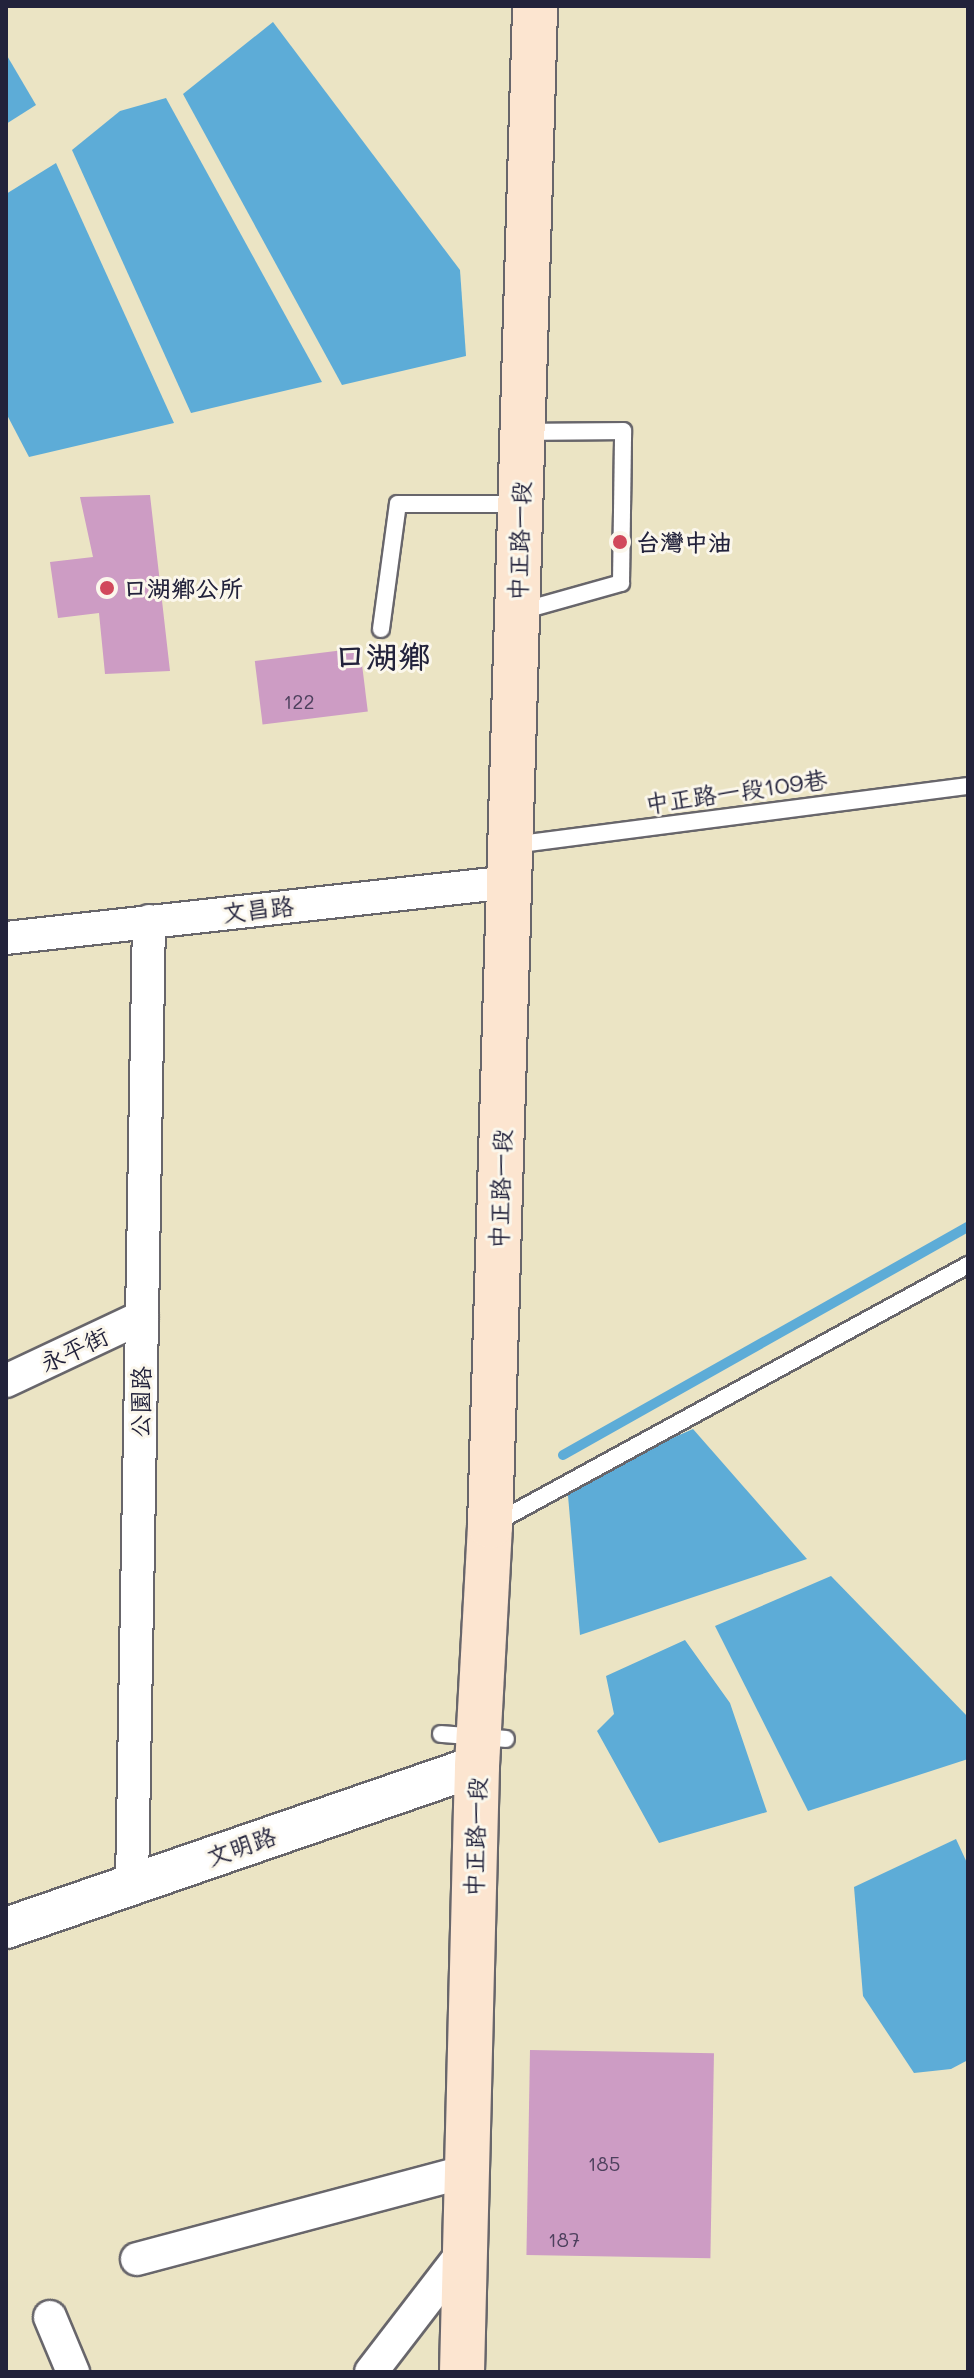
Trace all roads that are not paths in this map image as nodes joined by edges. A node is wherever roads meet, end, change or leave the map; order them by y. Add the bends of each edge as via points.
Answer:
1 (535, 6) edge
2 (522, 432) junction
3 (520, 504) junction
4 (517, 613) junction
5 (381, 629) dead end
6 (968, 786) edge
7 (510, 864) junction
8 (149, 921) junction
9 (6, 938) edge
10 (968, 1265) edge
11 (142, 1317) junction
12 (6, 1381) edge
13 (490, 1526) junction
14 (476, 1744) junction
15 (132, 1884) junction
16 (6, 1928) edge
17 (464, 2172) junction
18 (462, 2254) junction
19 (137, 2259) dead end
20 (50, 2317) dead end
21 (73, 2372) edge
22 (371, 2372) edge
23 (462, 2372) edge

1 - 2 main road, 中正路一段
2 - 3 main road, 中正路一段
2 - 4 lane via 623,431 621,583
3 - 4 main road, 中正路一段
3 - 5 lane via 398,504
4 - 7 main road, 中正路一段
6 - 7 lane, 中正路一段109巷
7 - 8 street, 文昌路
7 - 13 main road, 中正路一段
8 - 9 street, 文昌路
8 - 11 street, 公園路
10 - 13 lane
11 - 12 street, 永平街
11 - 15 street, 公園路
13 - 14 main road, 中正路一段
14 - 15 street, 文明路
14 - 17 main road, 中正路一段
15 - 16 street, 文明路
17 - 18 main road, 中正路一段
17 - 19 street
18 - 22 street
18 - 23 main road, 中正路一段
20 - 21 street

